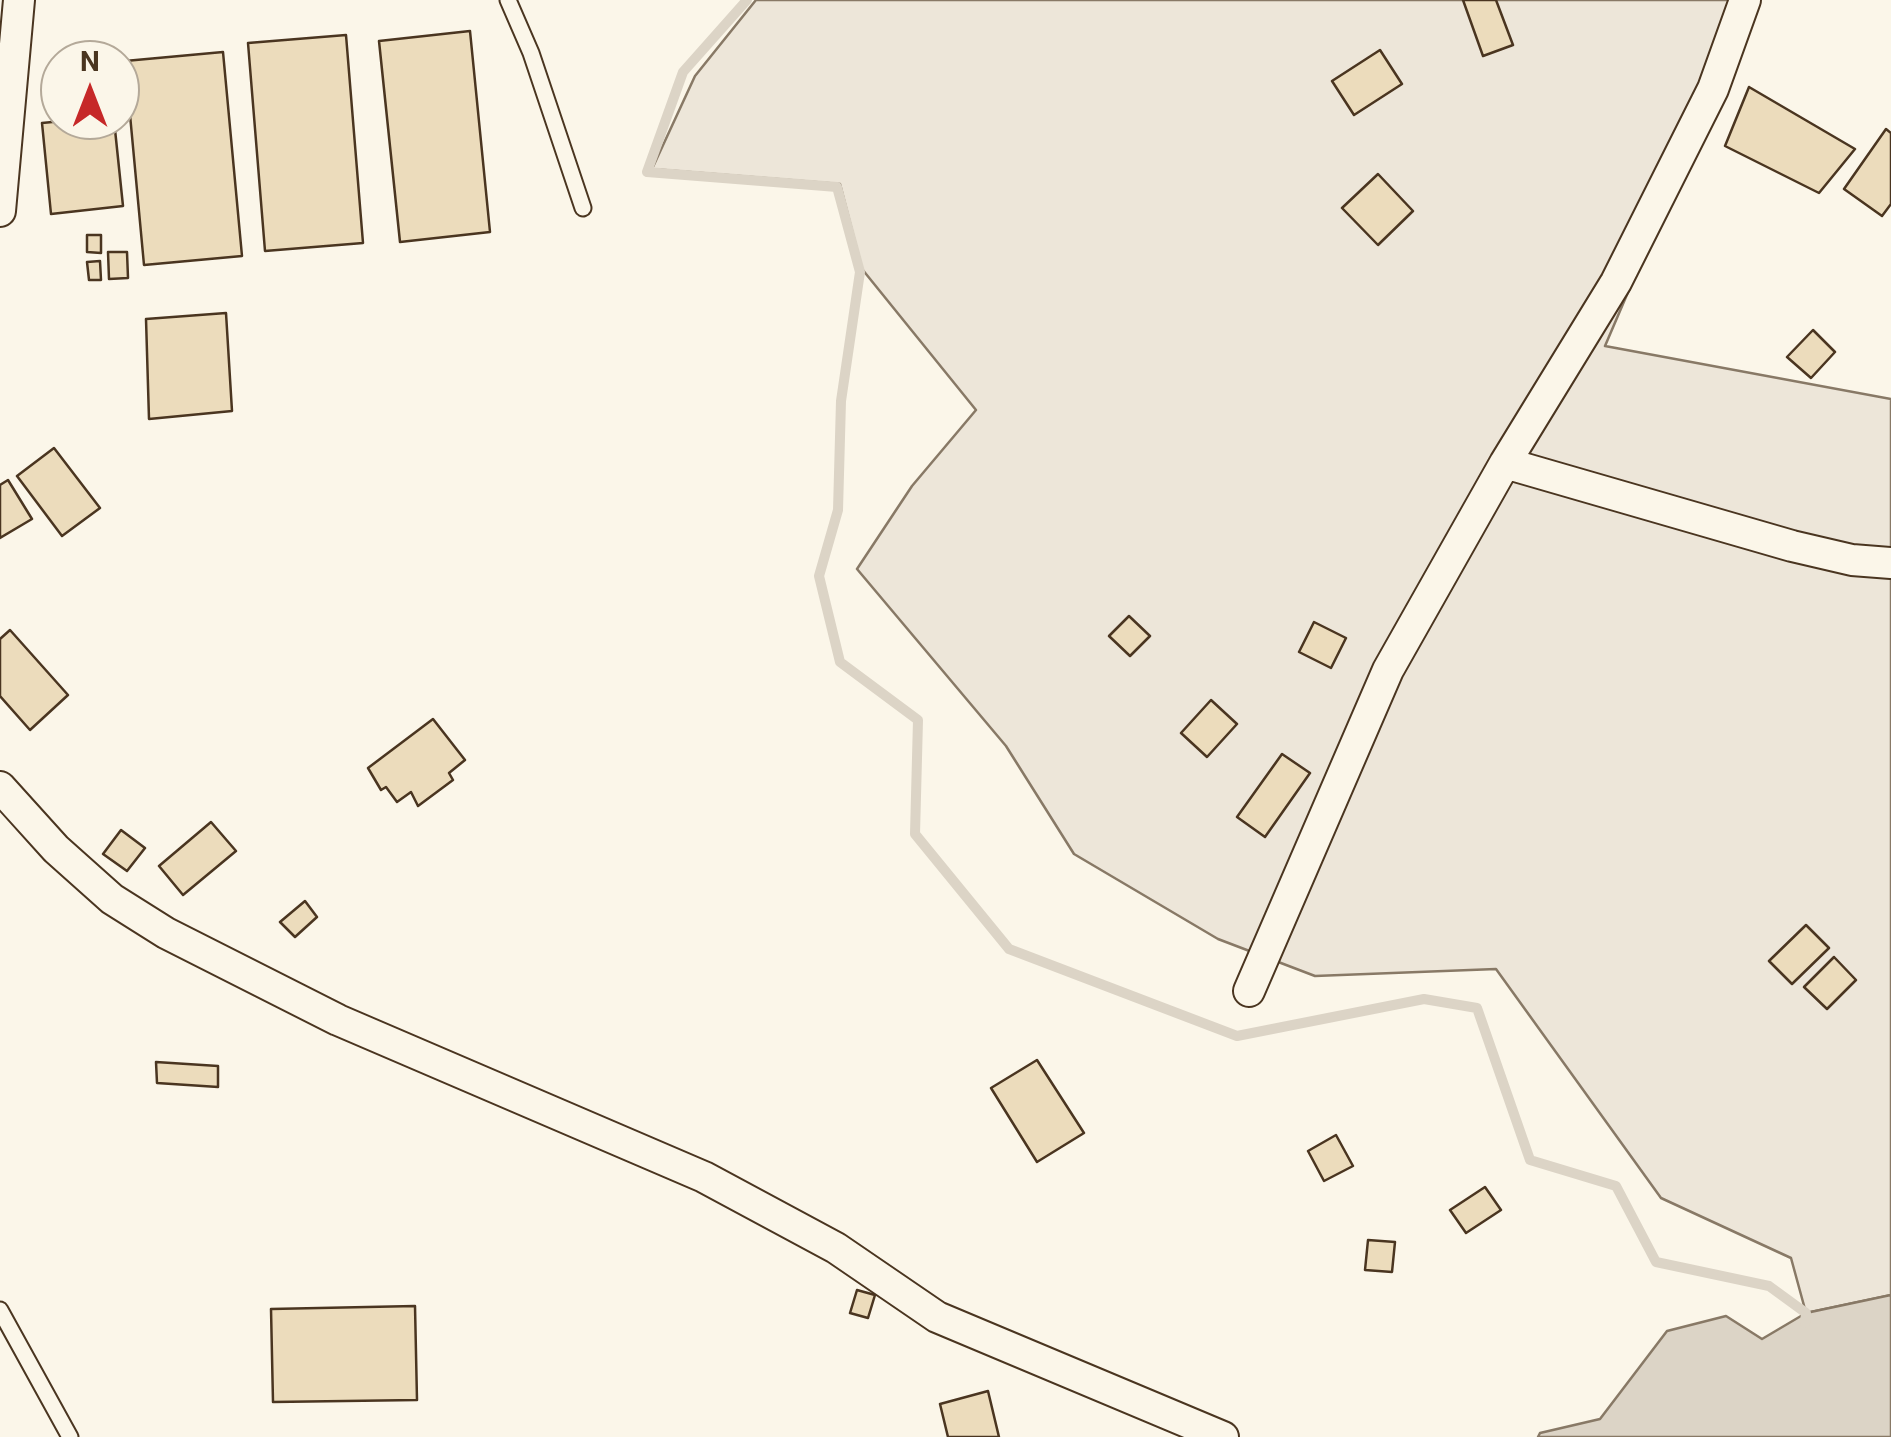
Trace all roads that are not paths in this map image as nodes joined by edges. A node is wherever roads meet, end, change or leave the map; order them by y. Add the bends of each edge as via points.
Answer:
1 (20, 0) edge
2 (508, 0) edge
3 (1745, 0) edge
4 (583, 208) dead end
5 (0, 211) edge
6 (1505, 463) junction
7 (1891, 562) edge
8 (0, 787) edge
9 (1248, 991) dead end
10 (0, 1310) edge
11 (70, 1437) edge
12 (1222, 1437) edge

1 - 5 street
2 - 4 lane
3 - 6 street via 1714,89 1616,282
6 - 7 street via 1792,546
6 - 9 street via 1388,670
8 - 12 street via 112,899 166,933 338,1020 704,1177 836,1248 937,1317
10 - 11 lane

